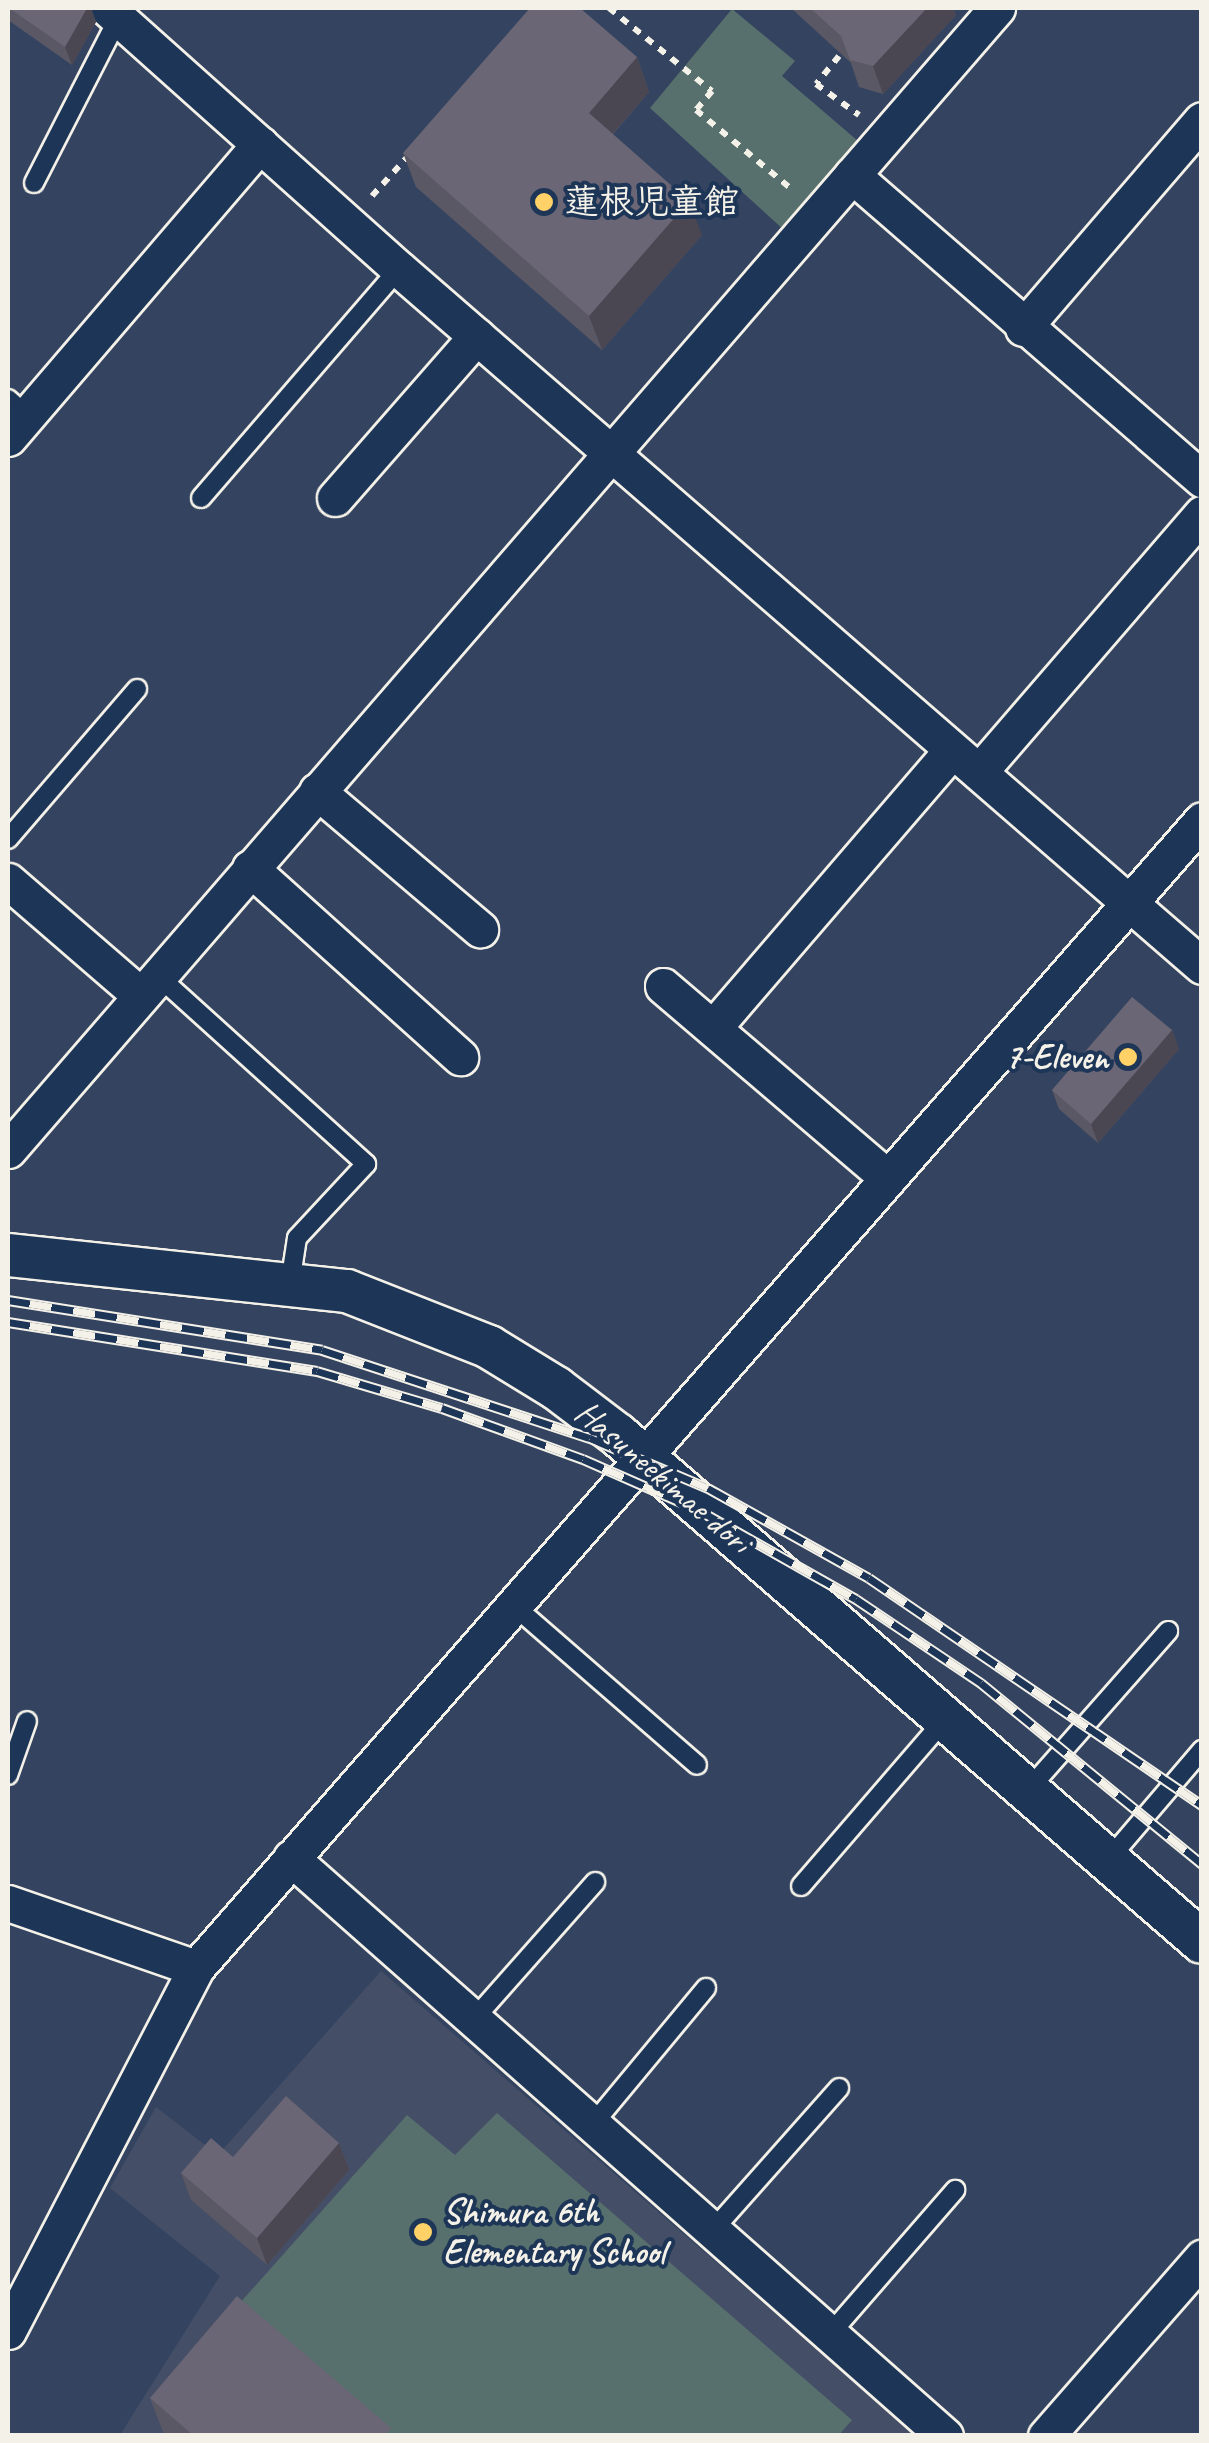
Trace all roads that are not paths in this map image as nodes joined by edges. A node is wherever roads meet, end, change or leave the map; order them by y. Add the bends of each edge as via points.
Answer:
1 (997, 8) edge
2 (113, 12) edge
3 (1202, 120) edge
4 (260, 144) junction
5 (852, 175) junction
6 (34, 183) dead end
7 (399, 268) junction
8 (1022, 328) junction
9 (477, 336) junction
10 (14, 418) edge
11 (612, 452) junction
12 (1201, 476) edge
13 (201, 498) dead end
14 (335, 498) dead end
15 (1202, 514) edge
16 (136, 689) dead end
17 (965, 762) junction
18 (317, 791) junction
19 (1202, 820) edge
20 (8, 838) edge
21 (250, 868) junction
22 (8, 881) edge
23 (1129, 902) junction
24 (480, 930) dead end
25 (1202, 966) edge
26 (149, 985) junction
27 (663, 986) dead end
28 (713, 1028) junction
29 (460, 1057) dead end
30 (8, 1150) edge
31 (888, 1178) junction
32 (8, 1255) edge
33 (290, 1285) junction
34 (642, 1455) junction
35 (512, 1604) junction
36 (1168, 1630) dead end
37 (946, 1719) junction
38 (27, 1721) dead end
39 (1202, 1750) edge
40 (697, 1765) dead end
41 (8, 1775) edge
42 (1028, 1790) junction
43 (292, 1858) junction
44 (1108, 1860) junction
45 (596, 1882) dead end
46 (801, 1886) dead end
47 (8, 1903) edge
48 (1202, 1942) edge
49 (196, 1968) junction
50 (706, 1988) dead end
51 (474, 2019) junction
52 (839, 2088) dead end
53 (593, 2124) junction
54 (955, 2190) dead end
55 (714, 2230) junction
56 (1202, 2258) edge
57 (8, 2331) edge
58 (830, 2334) junction
59 (945, 2436) edge
60 (1046, 2436) edge

1 - 5 street
2 - 4 street
2 - 6 lane
3 - 8 street
4 - 7 street
4 - 10 street
5 - 8 street
5 - 11 street
7 - 9 street
7 - 13 lane
8 - 12 street
9 - 11 street
9 - 14 street
11 - 17 street
11 - 18 street
15 - 17 street
16 - 20 lane
17 - 23 street
17 - 28 street
18 - 21 street
18 - 24 street
19 - 23 street
21 - 26 street
21 - 29 street
22 - 26 street
23 - 25 street
23 - 31 street
26 - 30 street
26 - 33 lane via 366,1164 296,1238
27 - 28 street
28 - 31 street
31 - 34 street
32 - 33 street, Hasuneekimae dori
33 - 34 street, Hasuneekimae dori via 347,1291 489,1346
34 - 35 street
34 - 37 street, Hasuneekimae dori
35 - 40 lane
35 - 43 street
36 - 42 lane
37 - 42 street, Hasuneekimae dori
37 - 46 lane
38 - 41 lane
39 - 44 lane
42 - 44 street, Hasuneekimae dori
43 - 49 street
43 - 51 street
44 - 48 street, Hasuneekimae dori
45 - 51 lane
47 - 49 street
49 - 57 street
50 - 53 lane
51 - 53 street
52 - 55 lane
53 - 55 street
54 - 58 lane
55 - 58 street
56 - 60 street
58 - 59 street

